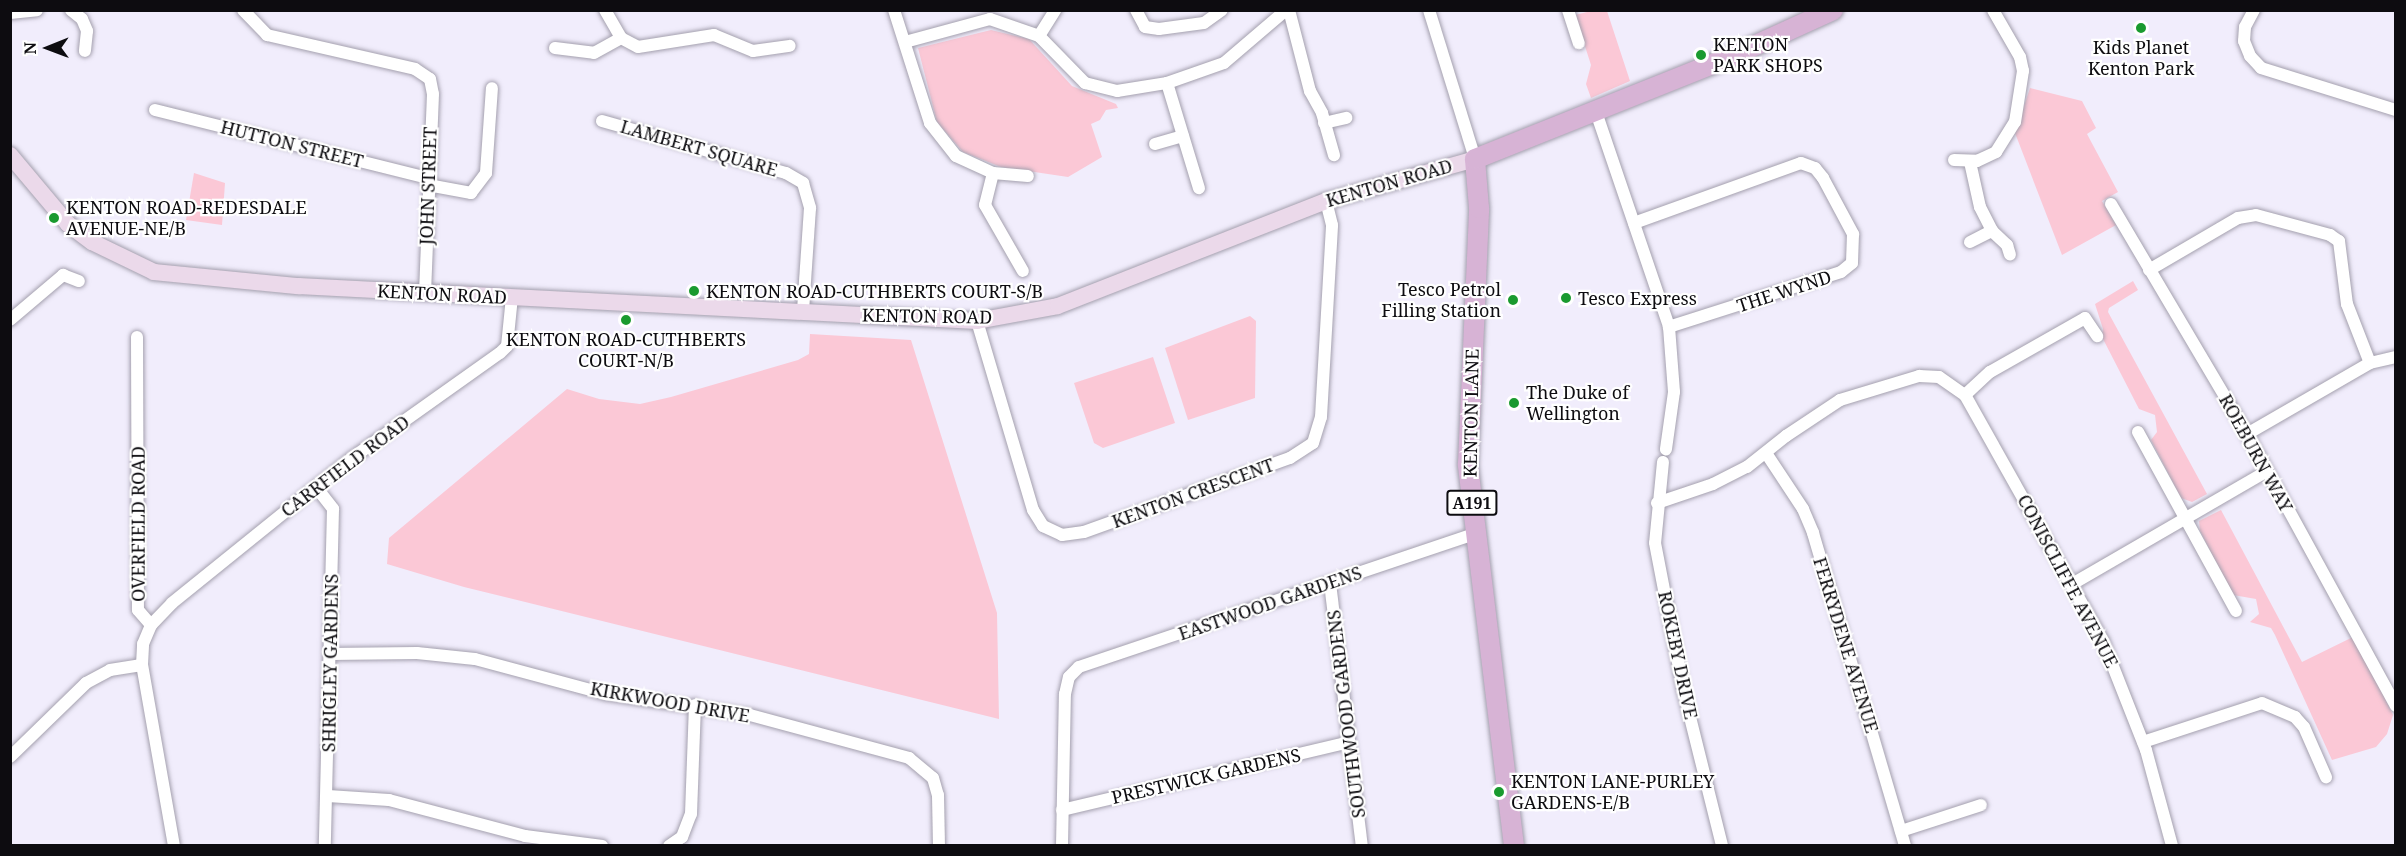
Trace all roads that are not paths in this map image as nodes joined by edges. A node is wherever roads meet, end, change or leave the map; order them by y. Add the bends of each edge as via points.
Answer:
1 (37, 10) edge
2 (71, 10) edge
3 (605, 10) edge
4 (894, 10) edge
5 (1055, 10) edge
6 (1136, 10) edge
7 (1222, 10) edge
8 (1288, 10) edge
9 (1430, 10) edge
10 (1568, 10) edge
11 (1833, 10) edge
12 (1993, 10) edge
13 (2254, 10) edge
14 (246, 11) edge
15 (10, 13) edge
16 (1039, 36) junction
17 (621, 38) junction
18 (905, 42) junction
19 (1579, 43) dead end
20 (790, 46) dead end
21 (555, 48) dead end
22 (85, 51) dead end
23 (1167, 83) junction
24 (492, 88) dead end
25 (155, 110) dead end
26 (2396, 110) edge
27 (1596, 112) junction
28 (1346, 118) dead end
29 (602, 121) dead end
30 (1324, 123) junction
31 (1183, 136) junction
32 (1155, 144) dead end
33 (10, 155) edge
34 (1334, 155) dead end
35 (1475, 159) junction
36 (1954, 160) dead end
37 (1970, 162) junction
38 (993, 173) junction
39 (1028, 176) dead end
40 (428, 181) junction
41 (1199, 188) dead end
42 (1326, 201) junction
43 (2111, 204) dead end
44 (1634, 223) junction
45 (1992, 231) junction
46 (1970, 242) dead end
47 (2010, 255) dead end
48 (2150, 270) junction
49 (1023, 271) dead end
50 (80, 281) dead end
51 (425, 293) junction
52 (512, 297) junction
53 (803, 311) junction
54 (10, 320) edge
55 (976, 321) junction
56 (1669, 327) junction
57 (2097, 336) dead end
58 (137, 337) dead end
59 (2396, 357) edge
60 (2370, 363) junction
61 (1965, 395) junction
62 (2138, 432) dead end
63 (2247, 434) junction
64 (1666, 449) dead end
65 (1766, 453) junction
66 (1663, 462) dead end
67 (2267, 471) junction
68 (316, 487) junction
69 (1657, 503) junction
70 (2185, 519) junction
71 (1475, 534) junction
72 (1330, 583) junction
73 (2074, 583) junction
74 (2236, 611) dead end
75 (151, 625) junction
76 (330, 654) junction
77 (142, 665) junction
78 (695, 705) junction
79 (2396, 706) edge
80 (1349, 742) junction
81 (2143, 742) junction
82 (10, 757) edge
83 (2326, 777) dead end
84 (327, 796) junction
85 (1981, 805) dead end
86 (1062, 810) junction
87 (1901, 831) junction
88 (174, 846) edge
89 (325, 846) edge
90 (602, 846) edge
91 (669, 846) edge
92 (939, 846) edge
93 (1062, 846) edge
94 (1362, 846) edge
95 (1514, 846) edge
96 (1722, 846) edge
97 (1905, 846) edge
98 (2172, 846) edge

1 - 15 street
2 - 22 street via 82,19 87,31
3 - 17 street
4 - 18 street
5 - 16 street
6 - 7 street via 1145,27 1159,29 1204,23
8 - 23 street via 1224,63
8 - 30 street via 1310,91
9 - 35 street
10 - 19 street
11 - 27 main road, KENTON ROAD
12 - 37 street via 2020,57 2021,93 2015,122 2004,143 1996,152
13 - 26 street via 2245,27 2244,41 2261,68
14 - 40 street, JOHN STREET via 253,24 267,35 415,69 430,79 433,94
16 - 18 street via 990,19
16 - 23 street via 1085,83 1118,91
17 - 20 street via 638,47 714,34 753,51
17 - 21 street via 594,53
18 - 38 street via 930,123 956,156
23 - 31 street
24 - 40 street, HUTTON STREET via 486,173 471,193
25 - 40 street, HUTTON STREET
27 - 35 main road, KENTON ROAD
27 - 44 street
28 - 30 street
29 - 53 street, LAMBERT SQUARE via 796,177 803,183 810,208
30 - 34 street
31 - 32 street
31 - 41 street
33 - 51 street, KENTON ROAD via 68,224 92,242 154,273 221,281
35 - 42 street, KENTON ROAD
35 - 71 main road, KENTON LANE / A191 via 1479,208 1468,442
36 - 37 street
37 - 45 street via 1980,207
38 - 39 street
38 - 49 street via 985,205
40 - 51 street, JOHN STREET
42 - 55 street, KENTON ROAD via 1058,306
42 - 55 street, KENTON CRESCENT via 1332,236 1321,417 1313,443 1290,458 1084,532 1062,535 1043,526 1034,510
43 - 48 street, ROEBURN WAY
44 - 56 street
44 - 56 street, THE WYND via 1801,164 1815,168 1823,178 1853,234 1852,263 1841,272
45 - 46 street
45 - 47 street via 2007,245
48 - 60 street via 2238,218 2256,215 2330,235 2339,241 2347,304
48 - 63 street, ROEBURN WAY
50 - 54 street via 63,275
51 - 52 street, KENTON ROAD
52 - 53 street, KENTON ROAD
52 - 68 street, CARRFIELD ROAD via 507,346
53 - 55 street, KENTON ROAD
56 - 64 street via 1674,392
57 - 61 street via 2085,318 1990,372
58 - 75 street, OVERFIELD ROAD via 138,610
59 - 60 street
60 - 63 street
61 - 65 street via 1939,377 1900,380 1840,400
61 - 73 street, CONISCLIFFE AVENUE
62 - 70 street
63 - 67 street, ROEBURN WAY
65 - 69 street via 1713,484
65 - 87 street, FERRYDENE AVENUE via 1803,509 1813,533
66 - 69 street, ROKEBY DRIVE
67 - 70 street
67 - 79 street, ROEBURN WAY
68 - 75 street, CARRFIELD ROAD via 172,603
68 - 76 street, SHRIGLEY GARDENS via 333,509
69 - 96 street, ROKEBY DRIVE via 1655,543 1683,689
70 - 73 street
70 - 74 street
71 - 72 street, EASTWOOD GARDENS
71 - 95 main road, KENTON LANE / A191
72 - 80 street, SOUTHWOOD GARDENS
72 - 86 street, EASTWOOD GARDENS via 1079,667 1069,677
73 - 81 street, CONISCLIFFE AVENUE via 2112,660
75 - 77 street, OVERFIELD ROAD via 143,645
76 - 78 street, KIRKWOOD DRIVE via 417,653 476,659 606,694
76 - 84 street, SHRIGLEY GARDENS
77 - 82 street via 110,670 86,683
77 - 88 street, OVERFIELD ROAD
78 - 91 street via 691,814 682,837
78 - 92 street, KIRKWOOD DRIVE via 750,715 909,758 933,778 938,795
80 - 86 street, PRESTWICK GARDENS
80 - 94 street, SOUTHWOOD GARDENS
81 - 83 street via 2262,703 2295,717 2304,727
81 - 98 street, CONISCLIFFE AVENUE
84 - 89 street, SHRIGLEY GARDENS
84 - 90 street via 389,800 525,836
85 - 87 street
86 - 93 street
87 - 97 street, FERRYDENE AVENUE

